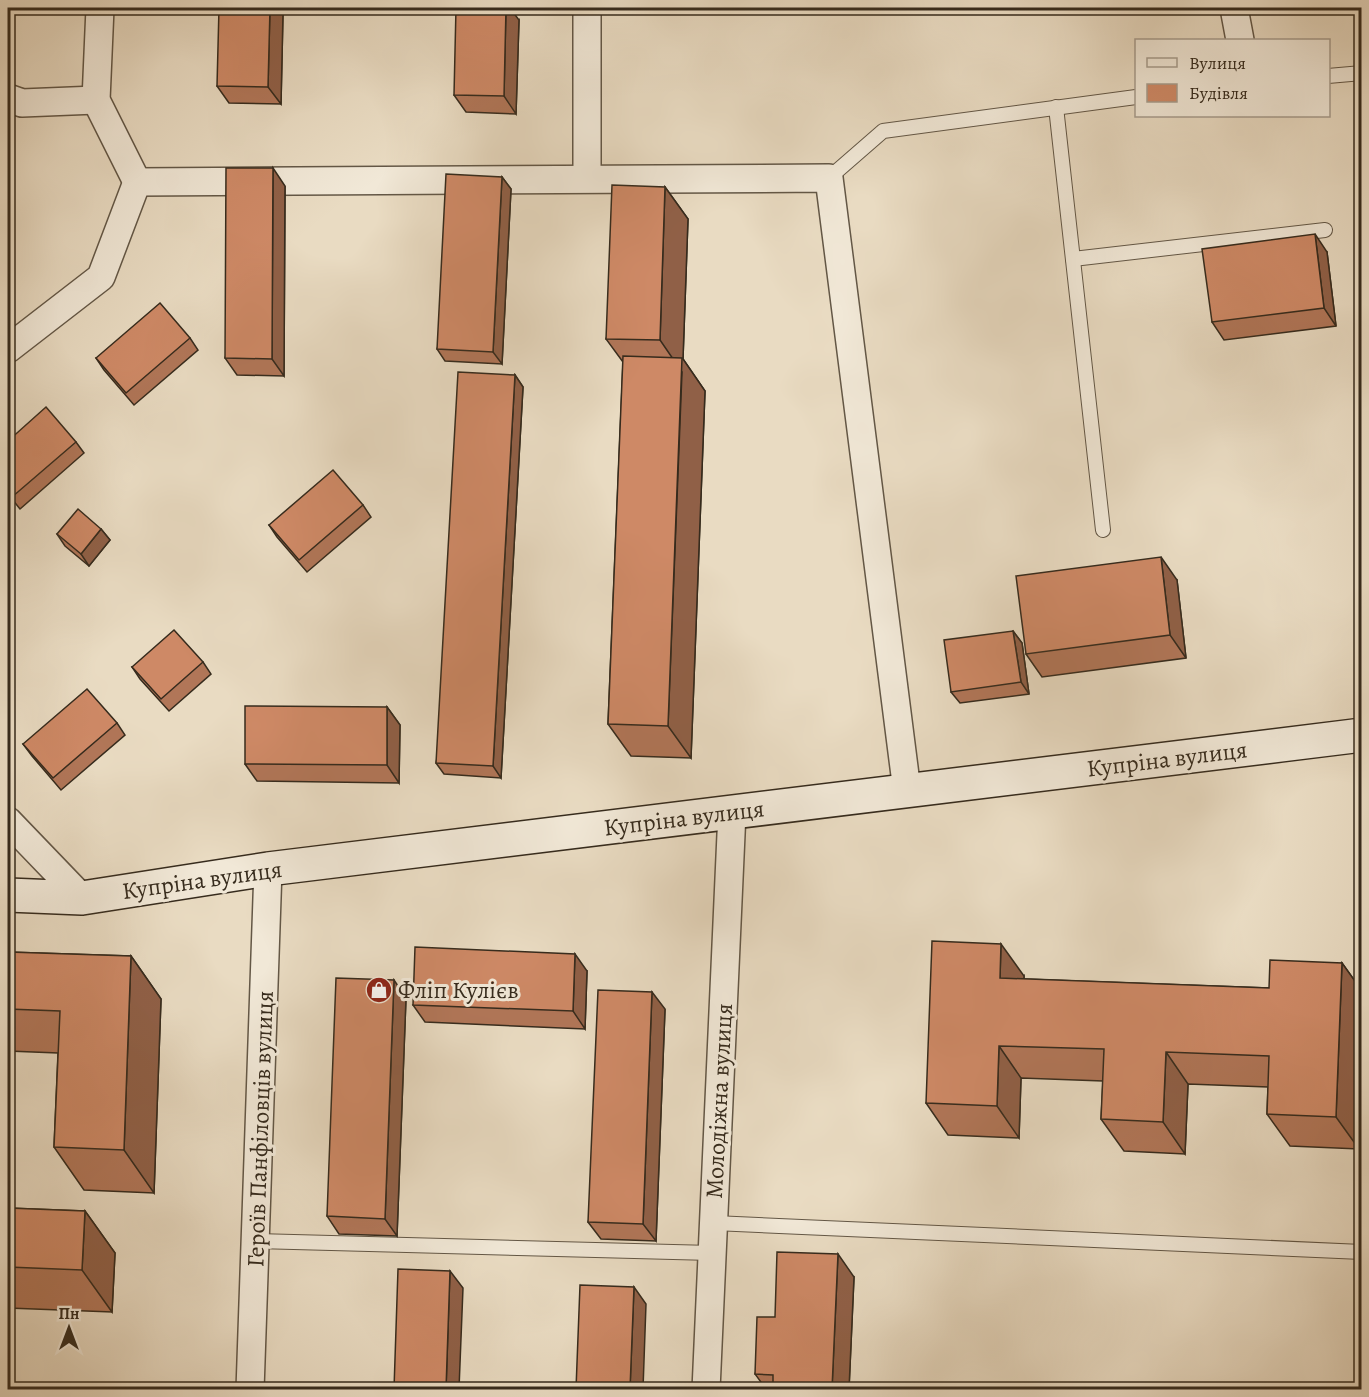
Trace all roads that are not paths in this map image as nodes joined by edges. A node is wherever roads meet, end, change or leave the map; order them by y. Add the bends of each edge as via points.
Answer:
1 (100, 8) edge
2 (587, 8) edge
3 (1234, 8) edge
4 (1240, 39) edge
5 (1362, 73) edge
6 (1330, 75) edge
7 (1135, 96) edge
8 (8, 98) edge
9 (96, 100) junction
10 (1056, 107) junction
11 (587, 177) junction
12 (830, 178) junction
13 (137, 182) junction
14 (1325, 231) dead end
15 (1073, 259) junction
16 (8, 350) edge
17 (1103, 530) dead end
18 (1362, 735) edge
19 (907, 791) junction
20 (732, 812) junction
21 (8, 821) edge
22 (268, 869) junction
23 (8, 895) edge
24 (82, 898) junction
25 (714, 1223) junction
26 (256, 1241) junction
27 (1362, 1252) edge
28 (712, 1253) junction
29 (250, 1389) edge
30 (706, 1389) edge

1 - 9 street
2 - 11 street
3 - 4 street
5 - 6 lane
7 - 10 lane
8 - 9 street via 22,103
9 - 13 street
10 - 12 lane via 883,131
10 - 15 lane
11 - 12 street
11 - 13 street
12 - 19 street
13 - 16 street via 101,277
14 - 15 lane
15 - 17 lane
18 - 19 main road, Купріна вулиця
19 - 20 main road, Купріна вулиця
20 - 22 main road, Купріна вулиця
20 - 25 street, Молодіжна вулиця
21 - 24 street
22 - 24 main road, Купріна вулиця
22 - 26 street, Героїв Панфіловців вулиця
23 - 24 main road, Купріна вулиця
25 - 27 lane
25 - 28 street, Молодіжна вулиця
26 - 28 lane
26 - 29 street, Героїв Панфіловців вулиця
28 - 30 street, Молодіжна вулиця

